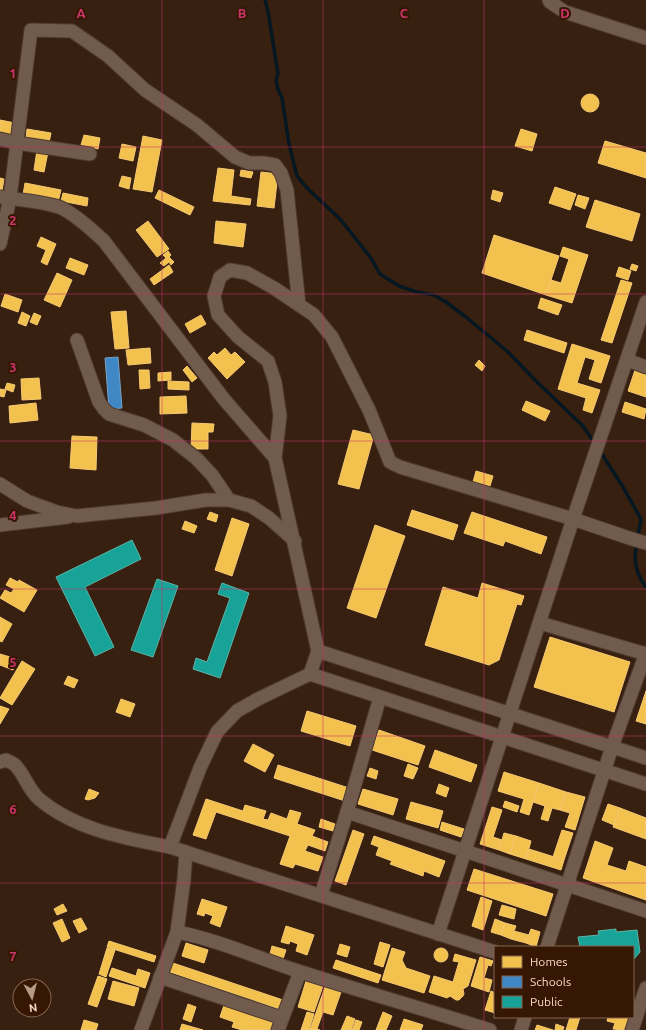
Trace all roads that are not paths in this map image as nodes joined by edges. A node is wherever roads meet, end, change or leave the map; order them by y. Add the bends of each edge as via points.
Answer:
1 (549, 0) edge
2 (646, 38) edge
3 (0, 139) edge
4 (17, 143) junction
5 (90, 154) dead end
6 (5, 198) edge
7 (0, 244) edge
8 (646, 302) edge
9 (299, 305) junction
10 (77, 340) dead end
11 (627, 360) junction
12 (646, 367) edge
13 (275, 458) junction
14 (0, 484) edge
15 (229, 500) junction
16 (77, 516) junction
17 (573, 519) junction
18 (0, 525) edge
19 (295, 541) junction
20 (645, 543) edge
21 (540, 623) junction
22 (318, 650) junction
23 (646, 654) edge
24 (310, 674) junction
25 (380, 697) junction
26 (511, 714) junction
27 (503, 737) junction
28 (612, 747) junction
29 (646, 758) edge
30 (0, 762) edge
31 (604, 771) junction
32 (646, 784) edge
33 (347, 812) junction
34 (170, 847) junction
35 (186, 852) junction
36 (465, 852) junction
37 (567, 885) junction
38 (321, 895) junction
39 (646, 911) edge
40 (177, 932) junction
41 (438, 934) junction
42 (547, 946) edge
43 (494, 952) edge
44 (300, 972) junction
45 (160, 977) junction
46 (642, 995) edge
47 (525, 1018) edge
48 (280, 1024) edge
49 (142, 1030) edge
50 (490, 1030) edge
51 (521, 1030) edge
52 (632, 1030) edge

1 - 2 street via 566,12
3 - 4 street
4 - 5 street
4 - 6 street
4 - 9 street via 31,30 72,31 108,56 145,90 196,125 235,157 249,163 274,165 281,173 287,190
6 - 7 street
6 - 13 street via 34,201 60,208 85,224 104,241 223,398
8 - 11 street
9 - 13 street via 247,273 230,270 220,277 214,296 218,315 238,337 268,361 275,382 280,416
9 - 17 street via 314,315 332,337 369,410 390,462 400,468
10 - 15 street via 99,402 104,409 109,414 144,425 173,440 212,474
11 - 12 street
11 - 17 street
13 - 19 street
14 - 16 street via 27,501
15 - 16 street via 206,500
15 - 19 street via 251,506
16 - 18 street
17 - 20 street
17 - 21 street
19 - 22 street
21 - 23 street
21 - 26 street
22 - 24 street
22 - 26 street
23 - 28 street
24 - 25 street
24 - 34 street via 258,698 237,711 217,732 200,768
25 - 27 street
25 - 33 street
26 - 27 street
26 - 28 street
27 - 31 street
27 - 36 street
28 - 29 street
28 - 31 street
30 - 34 street via 6,760 16,765 36,797 52,810 71,820 123,838
31 - 32 street
31 - 37 street
33 - 36 street
33 - 38 street
34 - 35 street
35 - 38 street
35 - 40 street
36 - 37 street
36 - 41 street
37 - 39 street
37 - 42 street
38 - 41 street
40 - 44 street via 216,942
40 - 45 street
41 - 43 street
44 - 48 street
44 - 50 street
45 - 48 street
45 - 49 street
46 - 52 street
47 - 51 street

